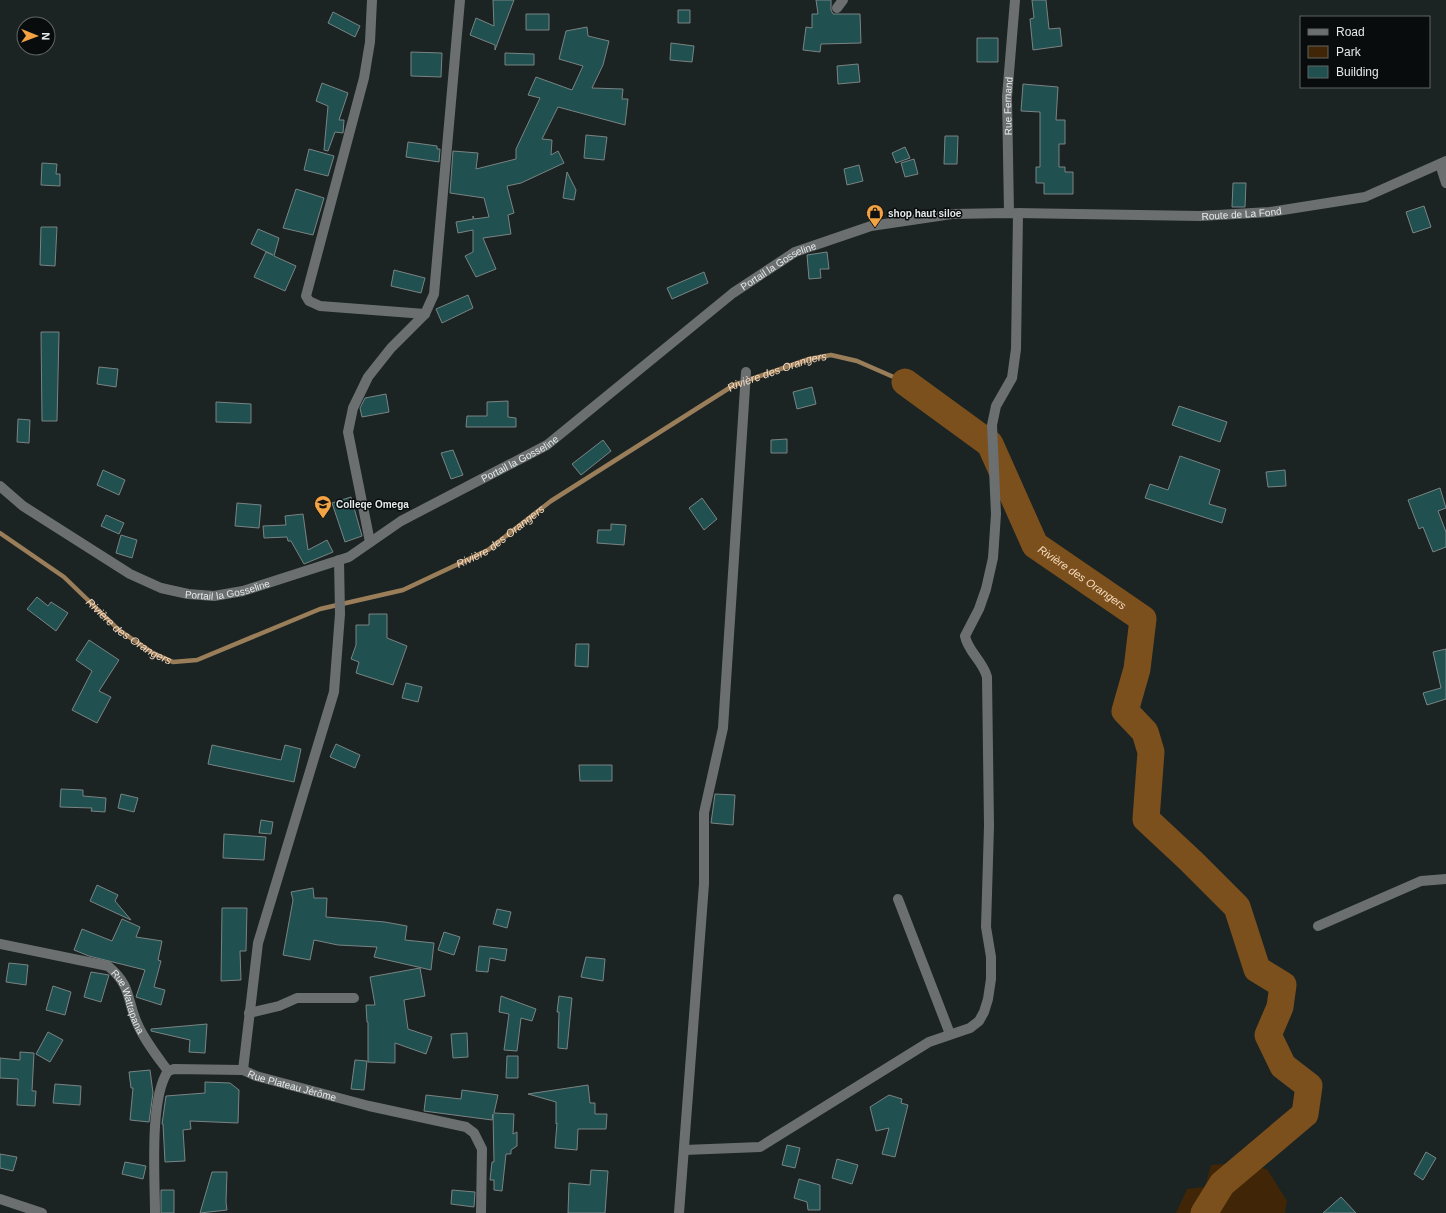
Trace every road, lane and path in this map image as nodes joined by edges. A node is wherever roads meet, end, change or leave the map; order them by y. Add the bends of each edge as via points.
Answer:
1 (372, 0) edge
2 (460, 0) edge
3 (1015, 0) edge
4 (1443, 162) edge
5 (1446, 182) edge
6 (1018, 214) junction
7 (425, 314) junction
8 (746, 372) dead end
9 (0, 486) edge
10 (370, 542) junction
11 (339, 560) junction
12 (1446, 878) edge
13 (898, 899) dead end
14 (1318, 926) dead end
15 (0, 944) edge
16 (354, 998) dead end
17 (249, 1013) junction
18 (950, 1034) junction
19 (243, 1070) junction
20 (168, 1071) junction
21 (684, 1150) junction
22 (0, 1199) edge
23 (35, 1212) edge
24 (155, 1213) edge
25 (481, 1213) edge
26 (679, 1213) edge

1 - 7 street via 370,42 364,78 306,296 309,301 320,306
2 - 7 street via 434,294
3 - 6 street, Rue Fernand via 1007,97
4 - 5 street
4 - 6 street, Route de La Fond via 1365,197 1270,212 1200,216
6 - 10 street, Portail la Gosseline via 952,214 871,226 794,252 733,293 547,445 401,521
6 - 18 street, Rue Fernand via 1016,349 1012,378 996,406 992,425 996,514 993,558 979,609 965,636 983,665 987,677 989,826 986,927 991,957 991,979 988,999 979,1021 970,1028
7 - 10 street via 391,348 368,377 352,408 348,432
8 - 21 street via 723,728 704,813 704,884
9 - 11 street, Portail la Gosseline via 23,506 130,574 161,588 188,594 214,596 243,591
10 - 11 street, Portail la Gosseline via 349,557
11 - 17 street via 340,614 334,692 258,943
12 - 14 street via 1421,882
13 - 18 street
15 - 20 street, Rue Wattapana via 108,966 120,977 137,1023
16 - 17 street via 297,998 279,1006
17 - 19 street
18 - 21 street via 929,1042 760,1147
19 - 20 street, Rue Plateau Jérôme
19 - 25 street, Rue Plateau Jérôme via 256,1076 369,1106 466,1127 474,1133 482,1149
20 - 24 street via 161,1084 154,1145
21 - 26 street
22 - 23 street

